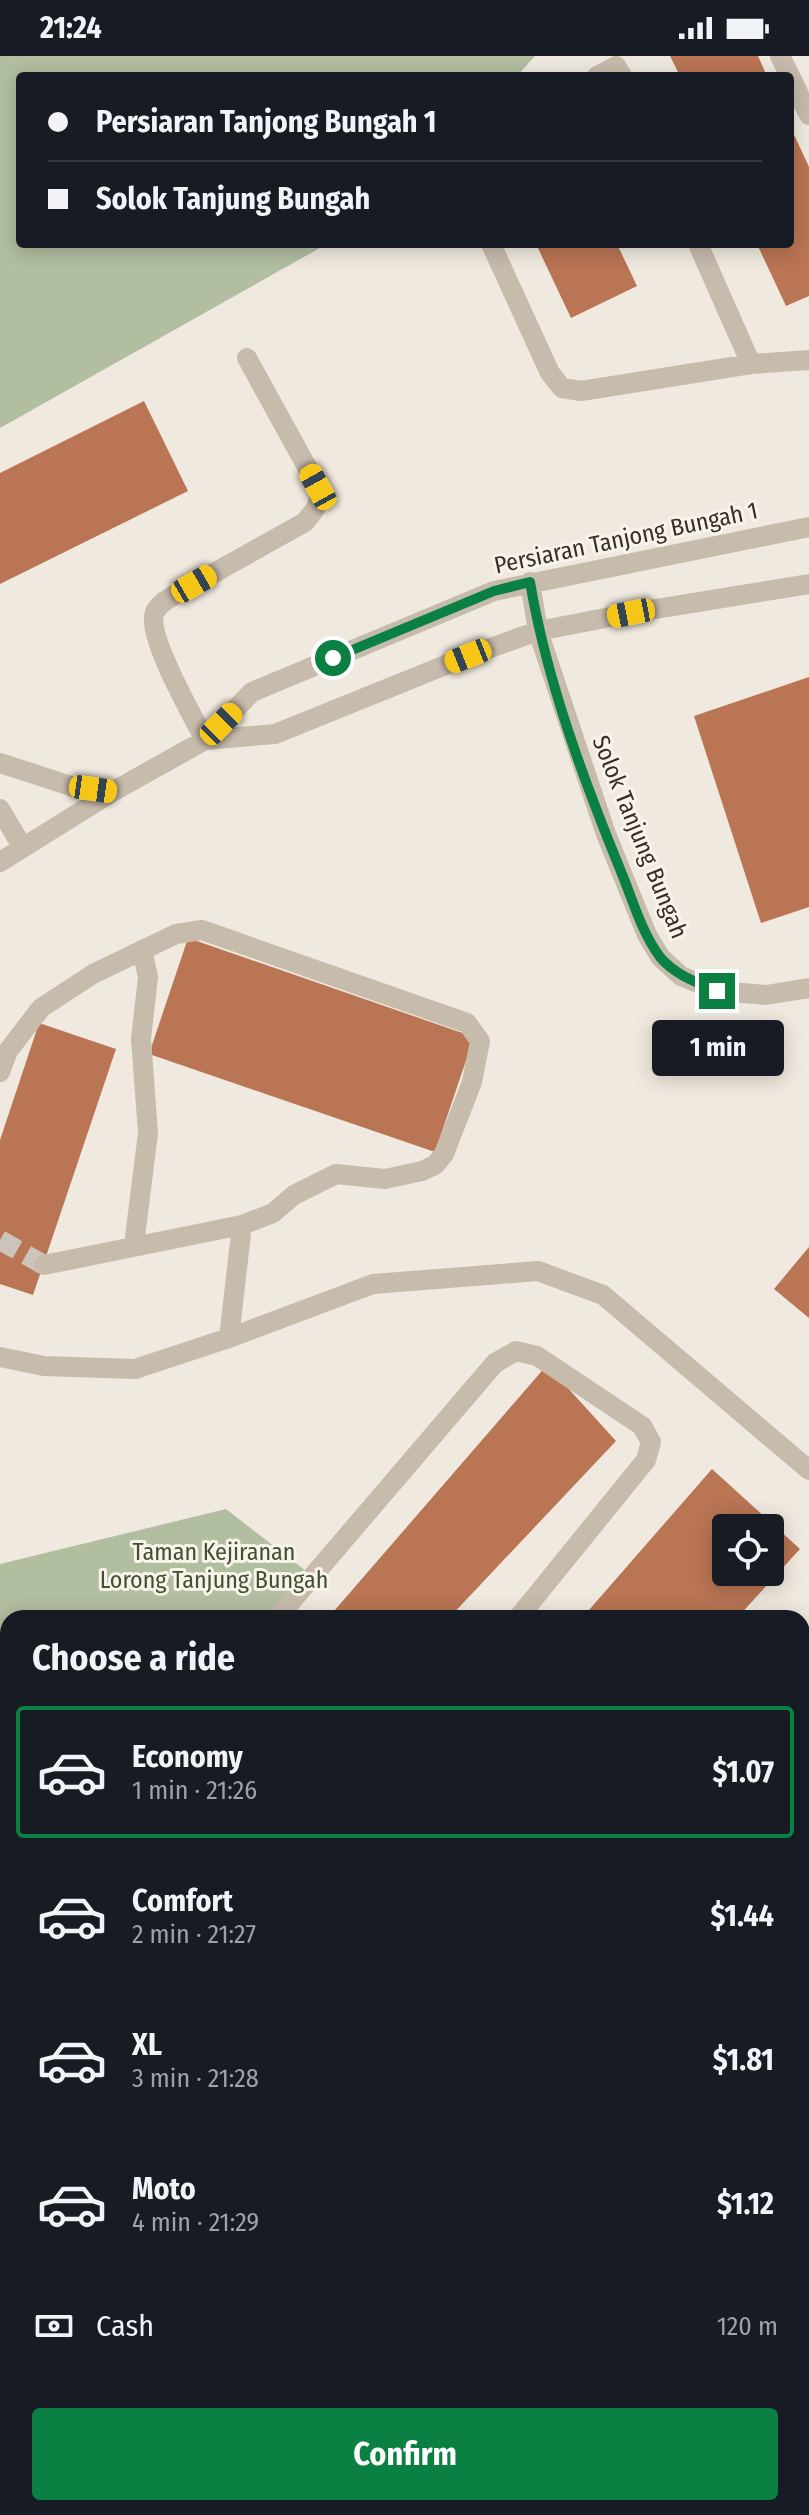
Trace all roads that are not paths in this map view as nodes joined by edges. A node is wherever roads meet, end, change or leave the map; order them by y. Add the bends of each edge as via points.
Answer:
1 (794, 84) edge
2 (809, 115) edge
3 (493, 248) edge
4 (700, 248) edge
5 (247, 358) dead end
6 (809, 360) edge
7 (751, 364) junction
8 (809, 527) edge
9 (530, 582) junction
10 (809, 584) edge
11 (538, 631) junction
12 (205, 740) junction
13 (0, 763) edge
14 (112, 792) junction
15 (0, 809) edge
16 (23, 848) junction
17 (0, 862) edge
18 (142, 950) junction
19 (809, 988) edge
20 (0, 1072) edge
21 (242, 1225) junction
22 (134, 1245) junction
23 (44, 1265) tunnel mouth
24 (229, 1338) junction
25 (0, 1357) edge
26 (809, 1470) edge
27 (284, 1610) edge
28 (524, 1610) edge

1 - 2 street
3 - 7 street via 550,373 562,388 581,391
4 - 7 street
5 - 12 street via 321,496 305,522 162,603 154,613 156,642
6 - 7 street
8 - 9 street, Persiaran Tanjong Bungah 1
9 - 11 street, Solok Tanjung Bungah
9 - 12 street, Persiaran Tanjong Bungah 1 via 494,591 252,692
10 - 11 street, Persiaran Tanjong Bungah 1
11 - 12 street, Persiaran Tanjong Bungah 1 via 275,734
11 - 19 street, Solok Tanjung Bungah via 606,834 661,958 681,976 717,991 766,995
12 - 14 street, Persiaran Tanjong Bungah 1
13 - 14 street via 74,787
14 - 16 street, Persiaran Tanjong Bungah 1
15 - 16 street
16 - 17 street, Persiaran Tanjong Bungah 1
18 - 20 street via 41,1008 8,1051
18 - 21 street via 176,934 202,930 467,1023 480,1041 472,1082 435,1165 385,1179 336,1174 294,1195 273,1213
18 - 22 street via 148,977 141,1039 148,1133
21 - 22 street
21 - 24 street
22 - 23 street
24 - 25 street via 135,1369 44,1366
24 - 26 street via 373,1284 538,1271 603,1295
27 - 28 street via 495,1363 516,1351 537,1356 642,1426 651,1442 646,1460

